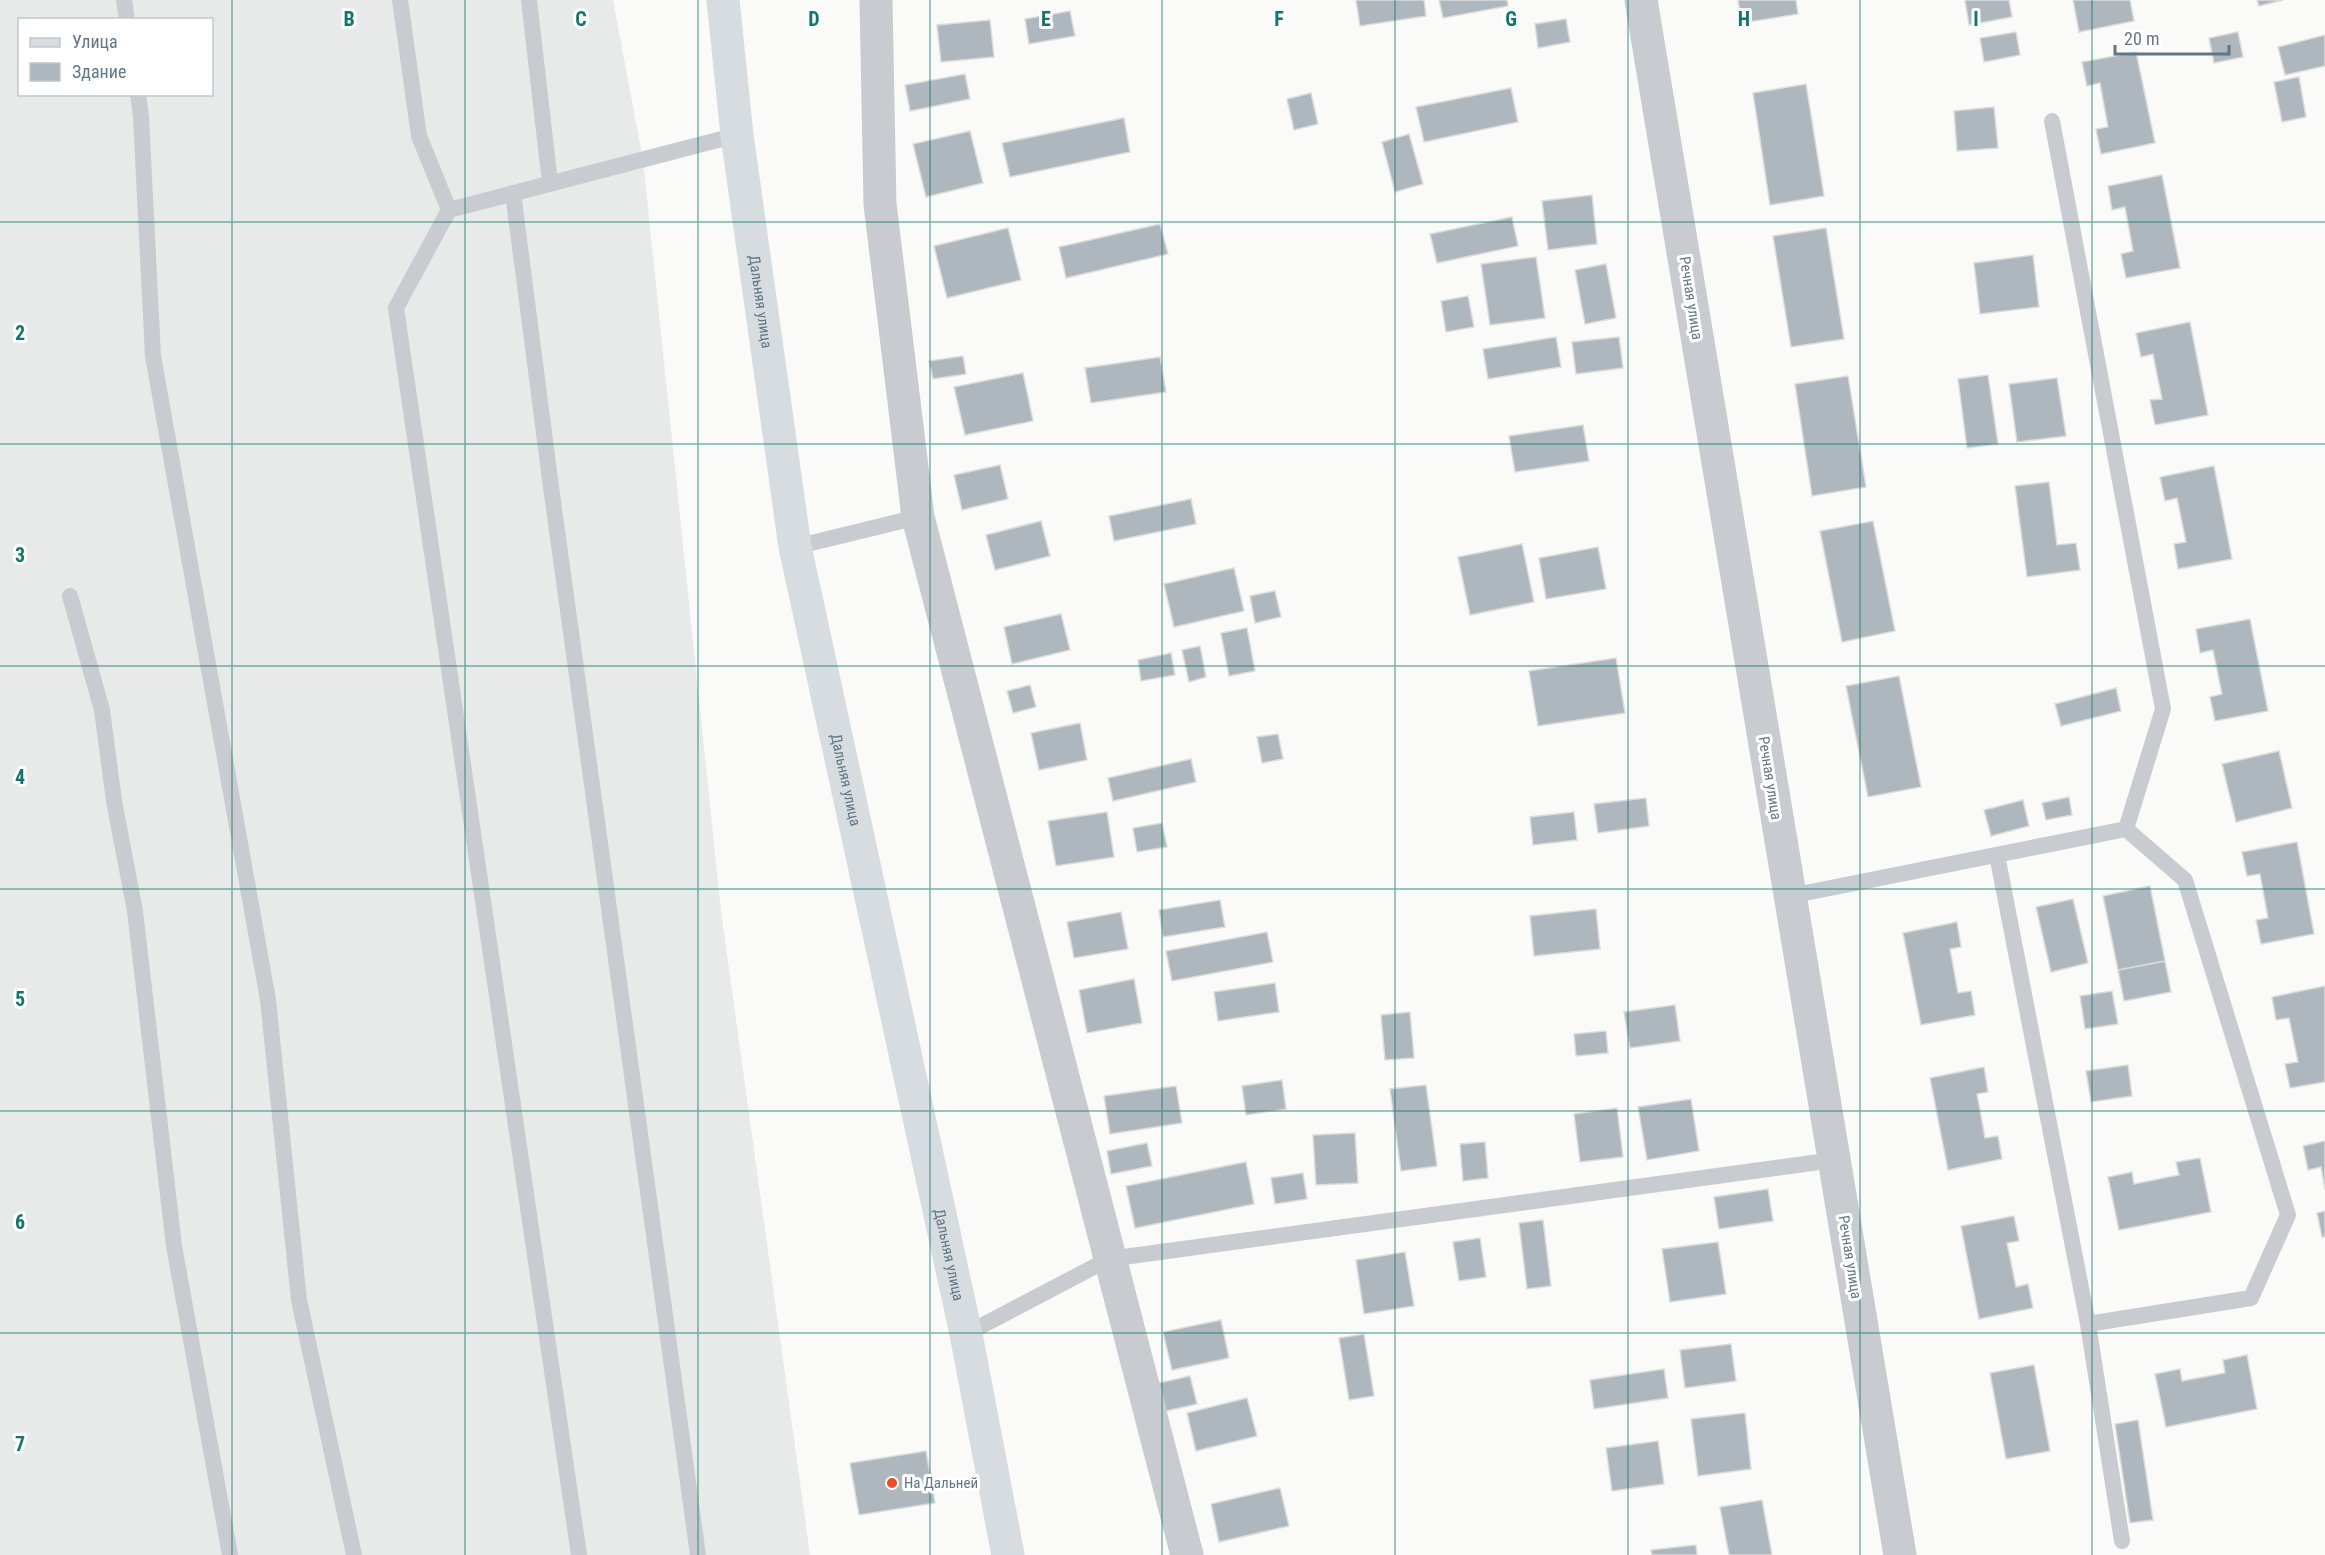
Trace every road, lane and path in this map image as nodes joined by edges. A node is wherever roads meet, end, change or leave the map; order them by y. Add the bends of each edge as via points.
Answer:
1 (124, 0) edge
2 (400, 0) edge
3 (529, 0) edge
4 (723, 0) edge
5 (876, 0) edge
6 (1641, 0) edge
7 (127, 18) edge
8 (138, 96) edge
9 (2052, 121) dead end
10 (737, 135) junction
11 (550, 183) junction
12 (513, 193) junction
13 (449, 210) junction
14 (918, 517) junction
15 (795, 547) junction
16 (70, 596) dead end
17 (2126, 829) junction
18 (1997, 855) junction
19 (1790, 896) junction
20 (1834, 1160) junction
21 (1109, 1259) junction
22 (2088, 1324) junction
23 (966, 1334) junction
24 (2122, 1541) dead end
25 (230, 1555) edge
26 (354, 1555) edge
27 (579, 1555) edge
28 (698, 1555) edge
29 (1008, 1555) edge
30 (1187, 1555) edge
31 (1900, 1555) edge

1 - 7 lane
2 - 13 lane via 418,136
3 - 11 lane
4 - 10 main road, Дальняя улица
5 - 14 street via 880,204
6 - 19 street, Речная улица
8 - 26 lane via 153,356 268,1000 299,1300
9 - 17 lane via 2163,710
10 - 11 lane
10 - 15 main road, Дальняя улица
11 - 12 lane
12 - 13 lane
12 - 28 lane
13 - 27 lane via 396,308
14 - 15 lane
14 - 21 street
15 - 23 main road, Дальняя улица
16 - 25 lane via 102,710 135,911 174,1246
17 - 18 lane
17 - 22 lane via 2185,880 2288,1215 2251,1298
18 - 19 lane
18 - 22 lane
19 - 20 street, Речная улица
20 - 21 lane
20 - 31 street, Речная улица
21 - 23 lane
21 - 30 street
22 - 24 lane
23 - 29 main road, Дальняя улица

